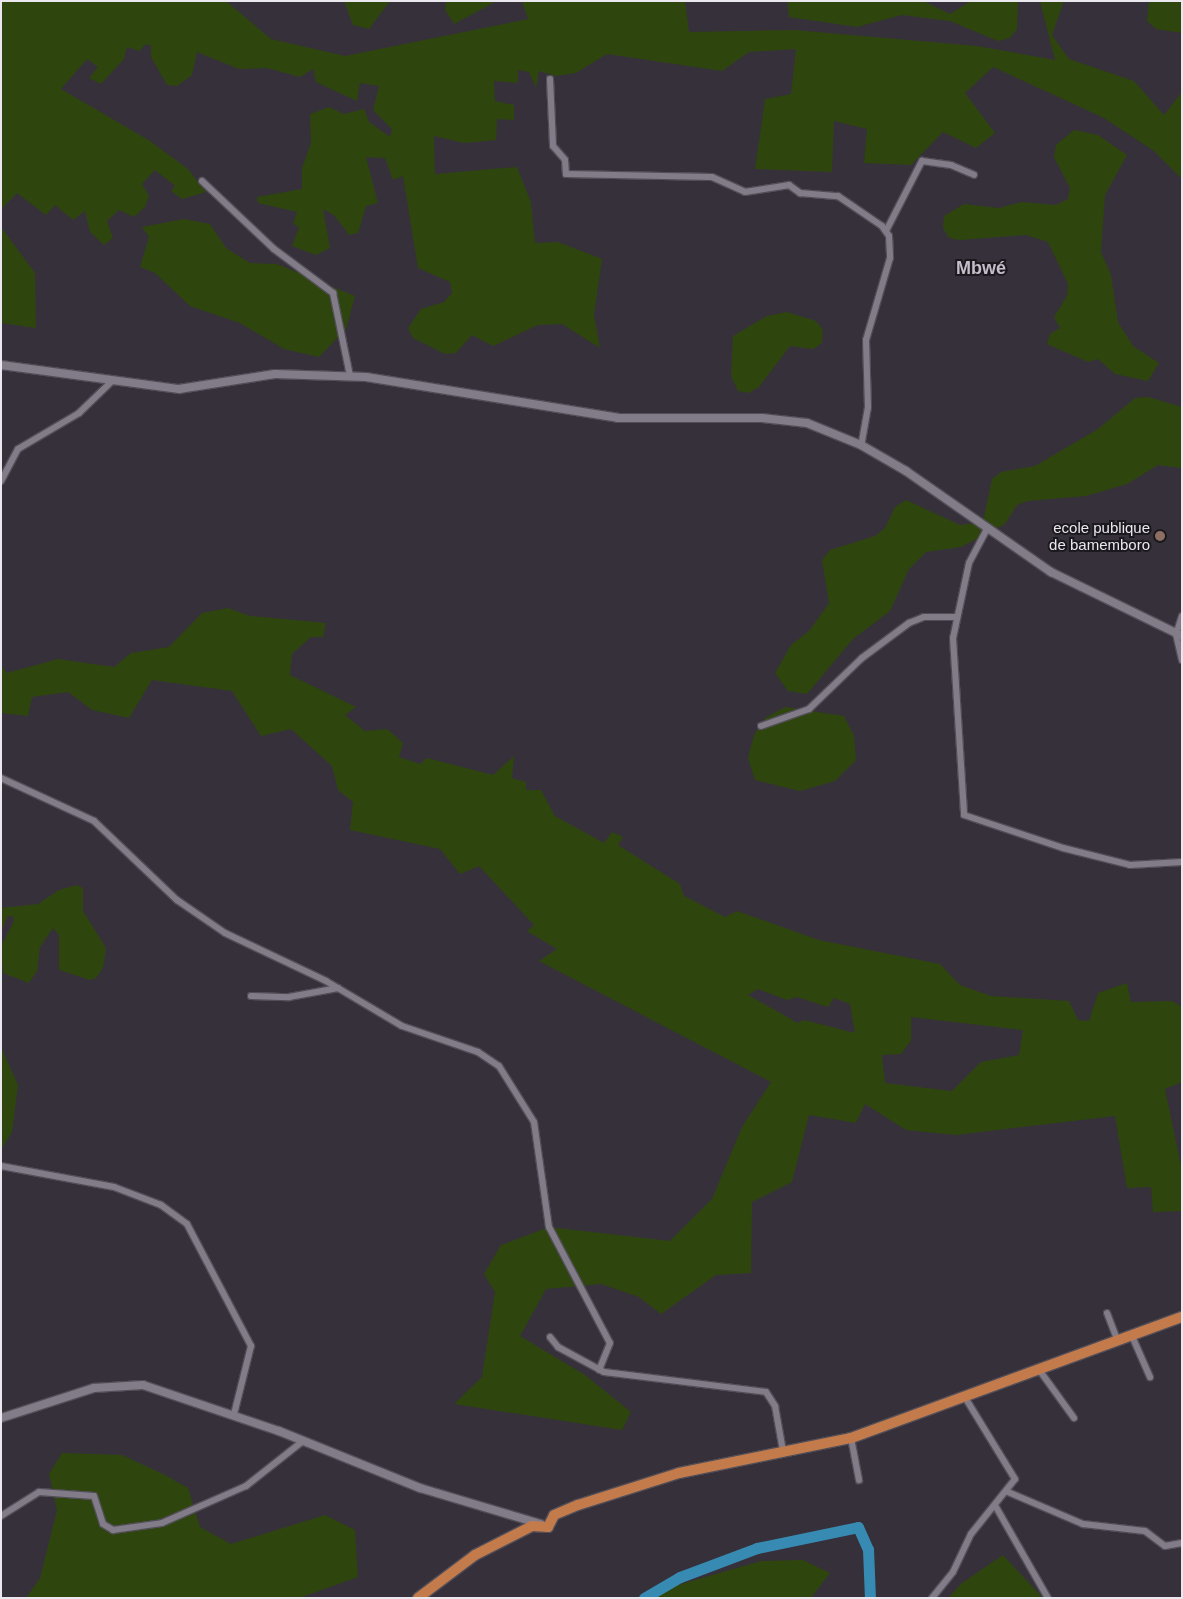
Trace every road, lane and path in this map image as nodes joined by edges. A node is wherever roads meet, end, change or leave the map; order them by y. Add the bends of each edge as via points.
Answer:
1 (550, 80) dead end
2 (974, 175) dead end
3 (202, 181) dead end
4 (886, 231) junction
5 (1, 365) edge
6 (350, 376) junction
7 (113, 380) junction
8 (861, 445) junction
9 (1, 481) edge
10 (987, 530) junction
11 (1182, 616) edge
12 (956, 617) junction
13 (1179, 635) edge
14 (1182, 660) edge
15 (761, 726) dead end
16 (1, 778) edge
17 (1182, 862) edge
18 (338, 988) junction
19 (251, 996) dead end
20 (1, 1166) edge
21 (1107, 1313) dead end
22 (1182, 1317) edge
23 (1132, 1336) junction
24 (550, 1337) dead end
25 (1118, 1341) junction
26 (599, 1370) junction
27 (1040, 1371) junction
28 (1150, 1377) dead end
29 (966, 1399) junction
30 (234, 1414) junction
31 (1, 1418) edge
32 (1074, 1418) dead end
33 (851, 1438) junction
34 (303, 1441) junction
35 (783, 1451) junction
36 (859, 1480) dead end
37 (1008, 1492) junction
38 (996, 1507) junction
39 (1, 1516) edge
40 (548, 1526) junction
41 (1182, 1543) edge
42 (418, 1598) edge
43 (932, 1598) edge
44 (1048, 1598) edge

1 - 4 street via 553,146 565,160 566,174 712,177 745,192 789,184 800,193 838,196 866,212
2 - 4 street via 951,165 922,161
3 - 6 street via 274,249 333,293
4 - 8 street via 890,258 866,340 868,407
5 - 7 street
6 - 7 street via 275,374 188,389
6 - 8 street via 630,419 792,420
7 - 9 street via 79,412 18,449
8 - 10 street
10 - 12 street via 969,563
10 - 13 street via 1073,585
11 - 13 street
12 - 15 street via 924,617 909,623 862,658 809,709
12 - 17 street via 952,664 964,815 1111,861 1136,866
13 - 14 street
16 - 18 street via 94,821 177,900 225,933
18 - 19 street via 289,997
18 - 26 street via 402,1026 490,1058 510,1080 527,1107 540,1142 549,1227 610,1344
20 - 30 street via 114,1187 162,1205 187,1224 251,1346
21 - 25 street
22 - 23 main road
23 - 25 main road
23 - 28 street
24 - 26 street via 558,1347
25 - 27 main road
26 - 35 street via 766,1392 775,1406
27 - 29 main road
27 - 32 street
29 - 33 main road
29 - 37 street via 991,1445 1014,1474
30 - 31 street via 168,1392 116,1383
30 - 34 street
33 - 35 main road
33 - 36 street
34 - 39 street via 246,1486 162,1523 113,1530 103,1524 94,1496 39,1492
34 - 40 street via 420,1488
35 - 40 main road via 679,1473 610,1494 554,1515
37 - 38 street
37 - 41 street via 1083,1524 1145,1531 1164,1546
38 - 43 street via 971,1534 953,1572
38 - 44 street
40 - 42 main road via 532,1526 475,1555

